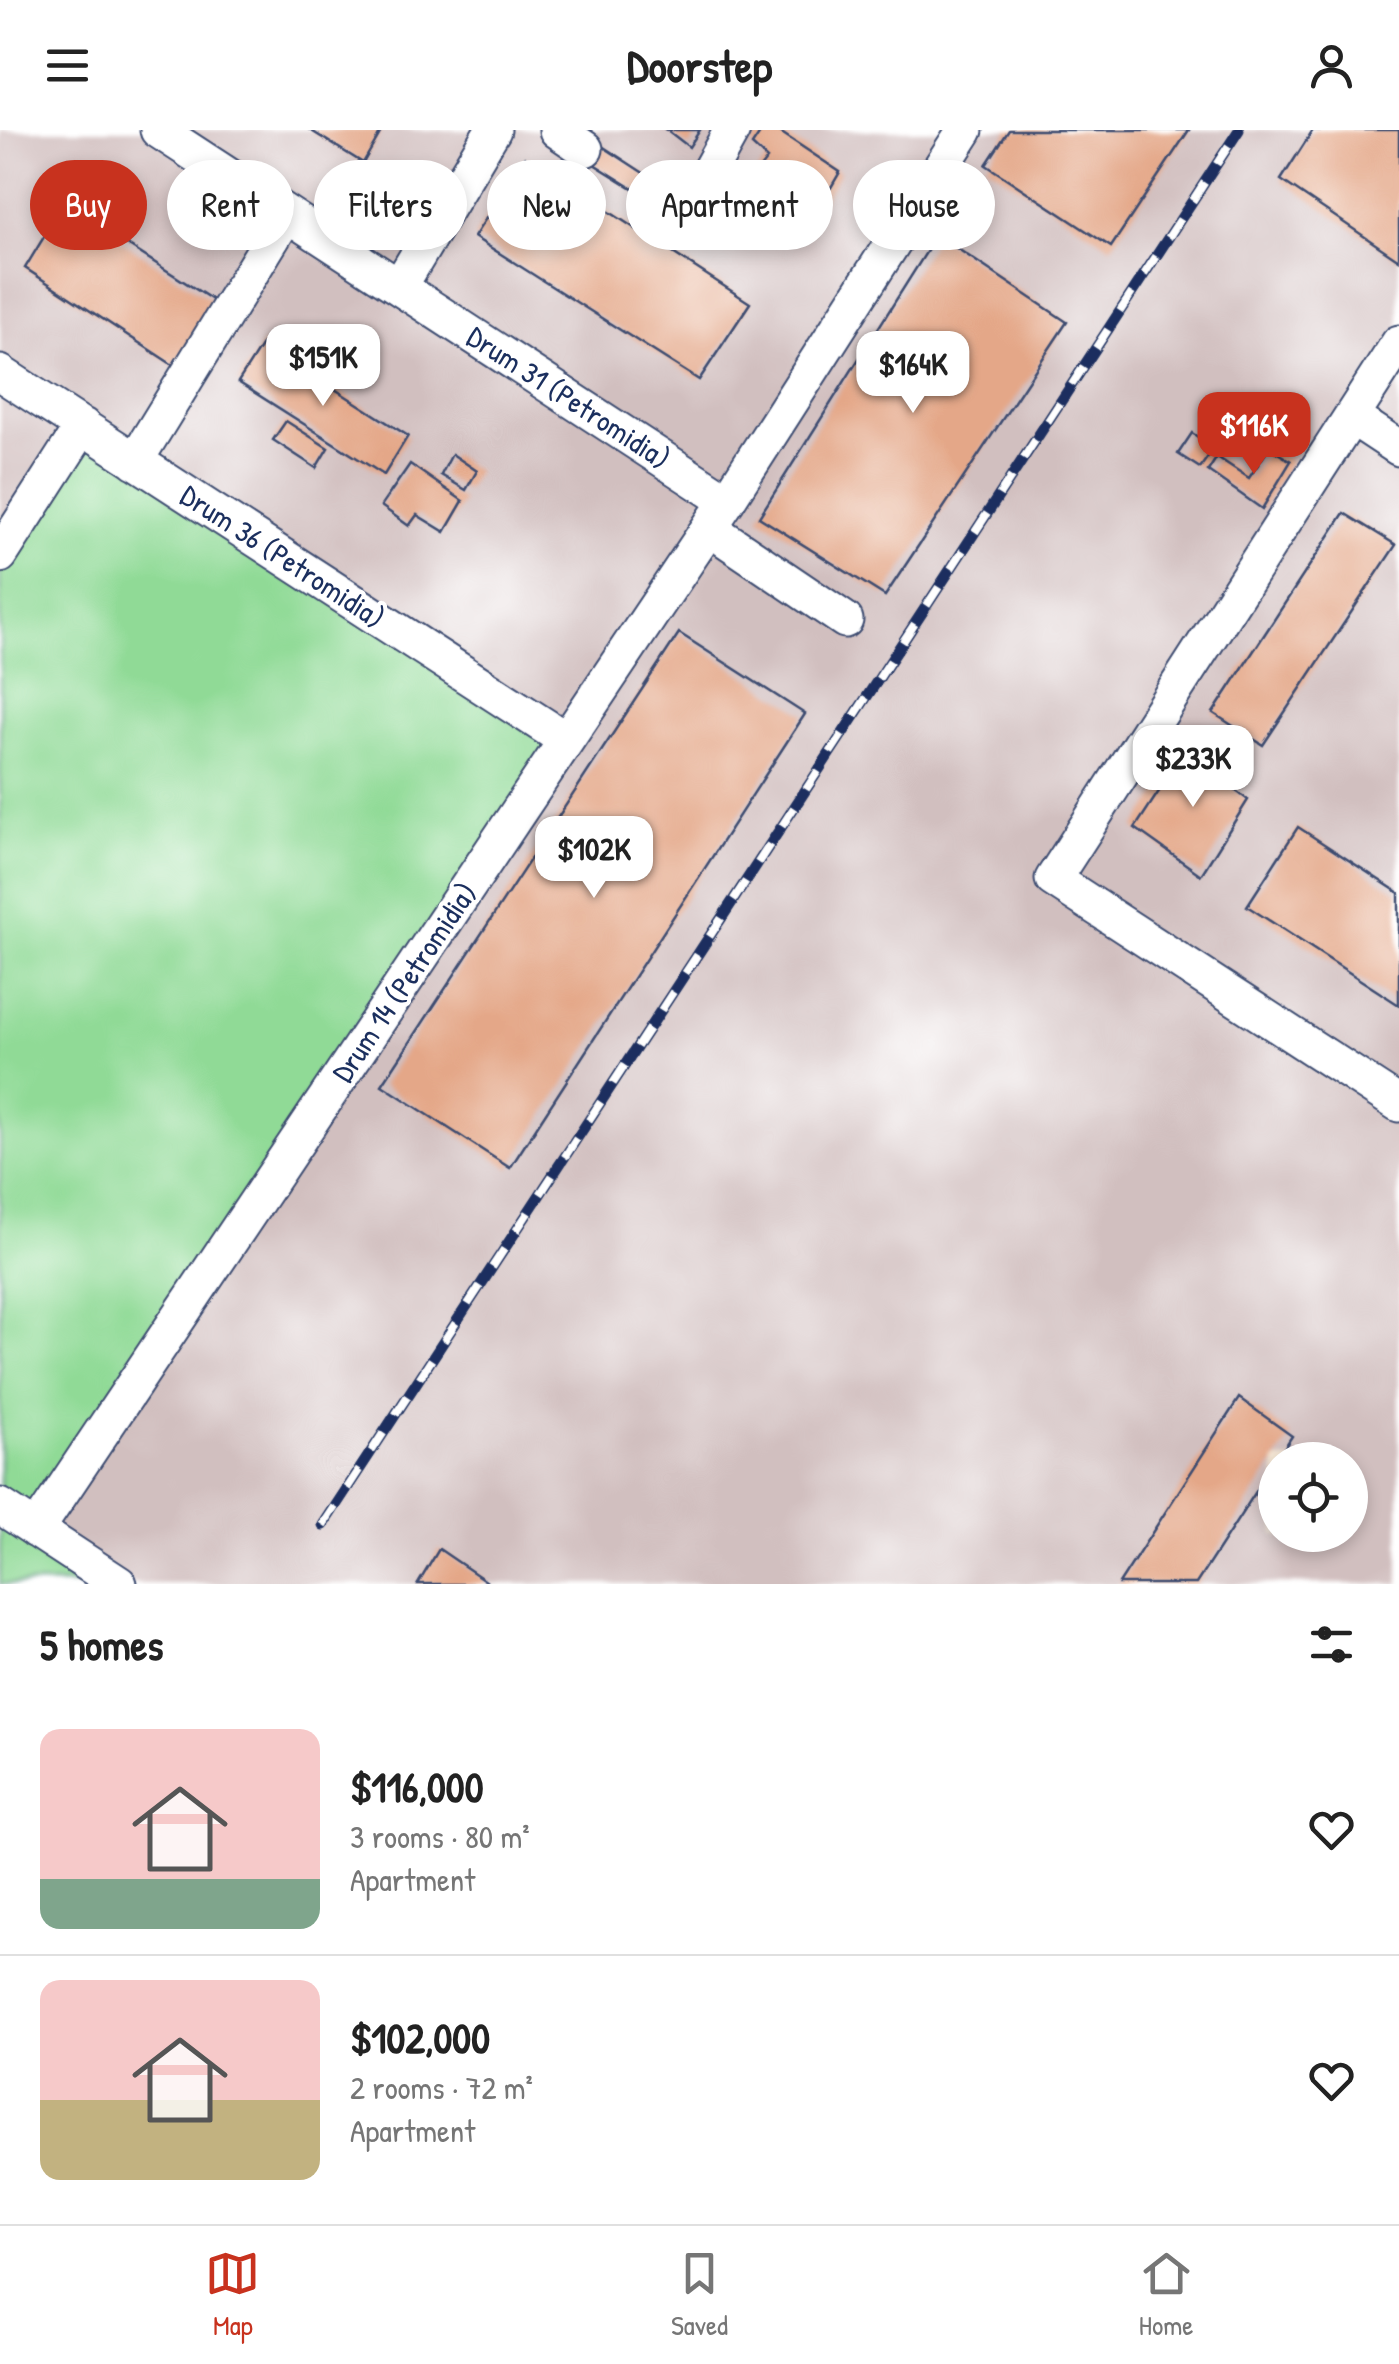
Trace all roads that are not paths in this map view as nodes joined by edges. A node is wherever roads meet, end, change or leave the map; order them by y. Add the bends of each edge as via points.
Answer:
1 (493, 130) edge
2 (732, 130) edge
3 (165, 132) edge
4 (952, 134) edge
5 (207, 160) edge
6 (715, 160) edge
7 (294, 218) edge
8 (265, 250) edge
9 (399, 286) junction
10 (1399, 343) edge
11 (0, 373) edge
12 (1352, 417) junction
13 (82, 426) junction
14 (1399, 448) edge
15 (135, 460) junction
16 (718, 514) junction
17 (0, 554) edge
18 (845, 620) dead end
19 (566, 740) junction
20 (1399, 1104) edge
21 (0, 1506) edge
22 (36, 1530) junction
23 (118, 1584) edge

1 - 9 lane
2 - 6 lane
3 - 5 lane, Drum 31 (Petromidia)
4 - 16 lane, Drum 14 (Petromidia)
7 - 9 lane, Drum 31 (Petromidia)
8 - 15 lane
9 - 16 lane, Drum 31 (Petromidia)
10 - 12 lane
11 - 13 lane, Drum 36 (Petromidia)
12 - 14 lane
12 - 20 lane via 1054,879
13 - 15 lane, Drum 36 (Petromidia)
13 - 17 lane
15 - 19 lane, Drum 36 (Petromidia)
16 - 18 lane, Drum 31 (Petromidia)
16 - 19 lane, Drum 14 (Petromidia)
19 - 22 lane, Drum 14 (Petromidia)
21 - 22 lane
22 - 23 lane

